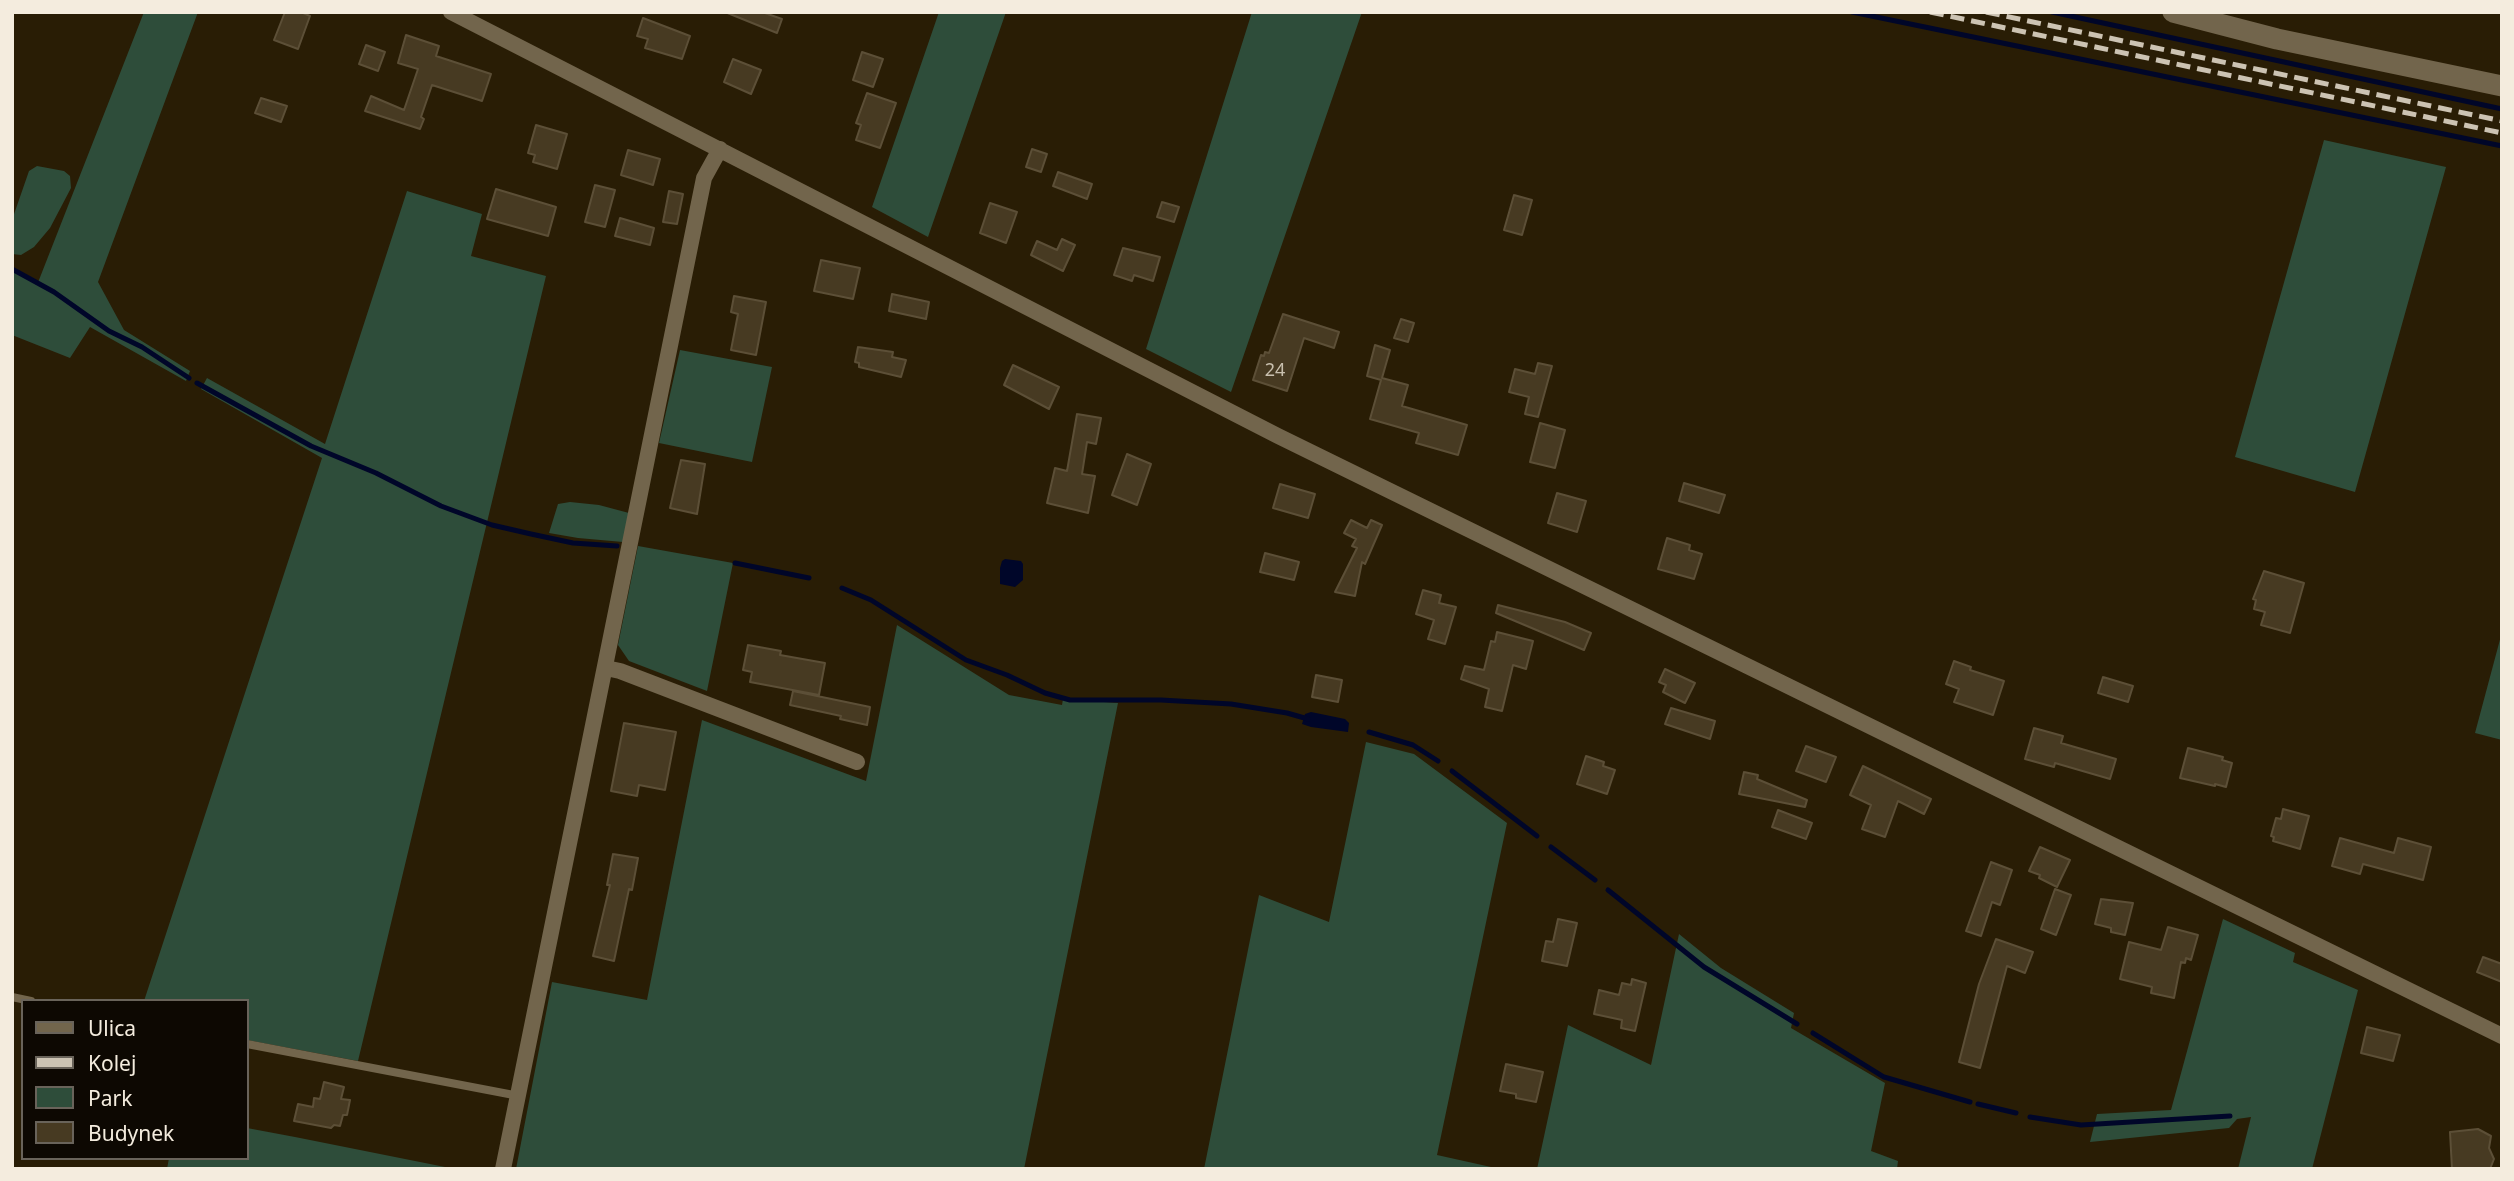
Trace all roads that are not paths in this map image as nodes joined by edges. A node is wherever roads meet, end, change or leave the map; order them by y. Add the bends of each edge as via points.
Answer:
1 (451, 12) edge
2 (2173, 12) edge
3 (2502, 86) edge
4 (720, 149) junction
5 (606, 668) junction
6 (857, 762) dead end
7 (2502, 1036) edge
8 (248, 1044) edge
9 (519, 1096) junction
10 (503, 1169) edge

1 - 4 street
2 - 3 street via 2277,39
4 - 5 street via 704,178
4 - 7 street via 1290,442
5 - 6 street
5 - 9 street
8 - 9 lane
9 - 10 street

